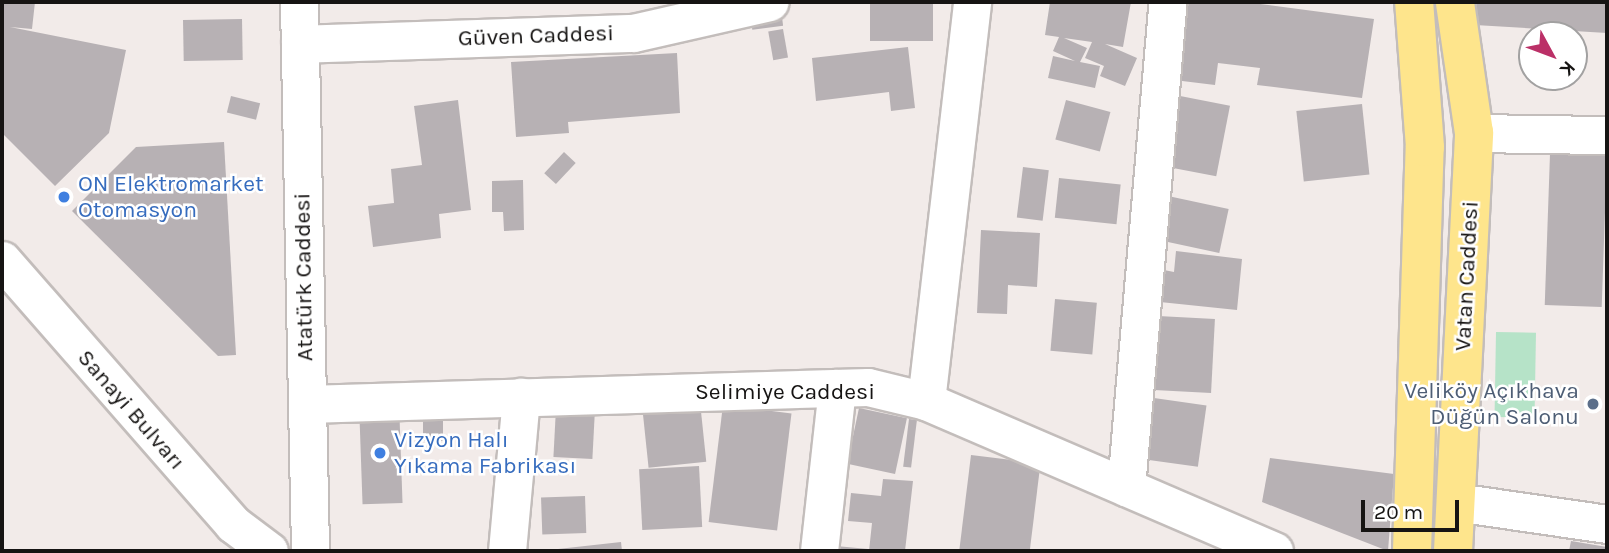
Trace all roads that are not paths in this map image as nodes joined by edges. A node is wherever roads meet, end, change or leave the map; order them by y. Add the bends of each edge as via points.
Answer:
1 (299, 2) edge
2 (770, 2) edge
3 (972, 2) edge
4 (1168, 2) edge
5 (1414, 2) edge
6 (1455, 2) edge
7 (632, 17) edge
8 (300, 44) junction
9 (1474, 133) junction
10 (1607, 135) edge
11 (2, 260) edge
12 (837, 388) junction
13 (521, 397) junction
14 (926, 401) junction
15 (307, 404) junction
16 (1126, 487) junction
17 (1456, 502) junction
18 (1607, 524) edge
19 (269, 551) edge
20 (310, 551) edge
21 (507, 551) edge
22 (819, 551) edge
23 (1274, 551) edge
24 (1412, 551) edge
25 (1453, 551) edge

1 - 8 street, Atatürk Caddesi
2 - 7 street, Güven Caddesi
3 - 14 street
4 - 16 street
5 - 24 main road, Vatan Caddesi via 1425,147
6 - 9 main road, Vatan Caddesi
7 - 8 street, Güven Caddesi
8 - 15 street, Atatürk Caddesi
9 - 10 street
9 - 17 main road, Vatan Caddesi
11 - 19 street, Sanayi Bulvarı via 233,524
12 - 13 street, Selimiye Caddesi
12 - 14 street, Selimiye Caddesi via 868,387
12 - 22 street
13 - 15 street, Selimiye Caddesi
13 - 21 street
14 - 16 street, Selimiye Caddesi
15 - 20 street, Atatürk Caddesi
16 - 23 street, Selimiye Caddesi
17 - 18 street
17 - 25 main road, Vatan Caddesi

